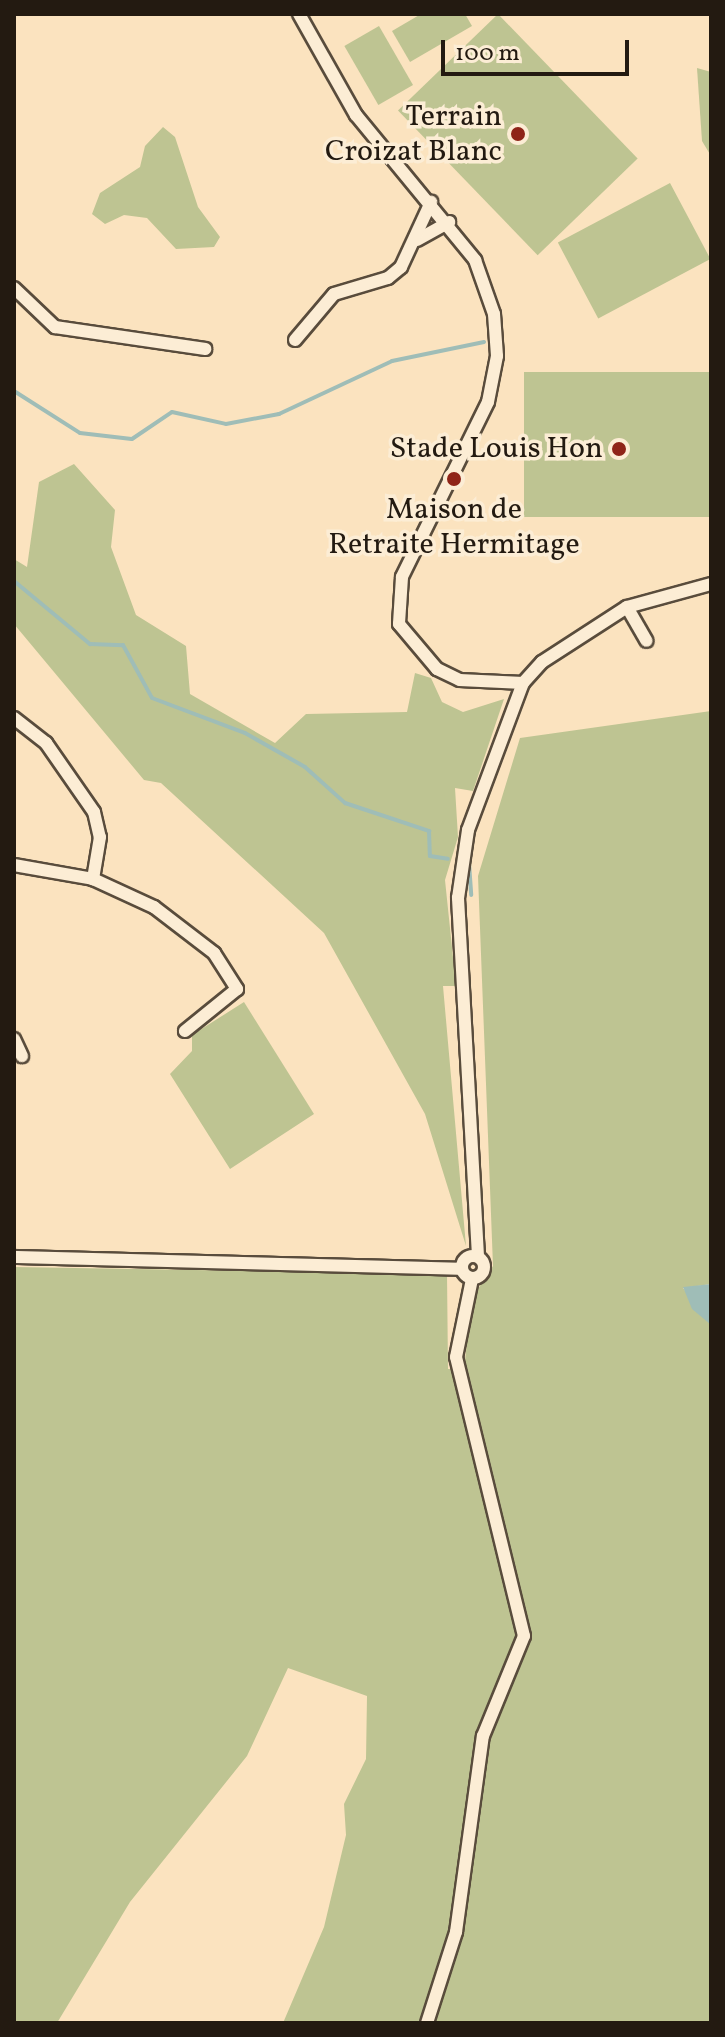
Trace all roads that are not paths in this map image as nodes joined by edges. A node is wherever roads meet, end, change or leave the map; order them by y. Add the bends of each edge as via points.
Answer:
1 (299, 14) edge
2 (431, 202) junction
3 (449, 222) junction
4 (417, 240) junction
5 (14, 288) edge
6 (295, 340) dead end
7 (205, 349) dead end
8 (711, 584) edge
9 (627, 607) junction
10 (647, 641) dead end
11 (523, 683) junction
12 (14, 718) edge
13 (14, 865) edge
14 (93, 879) junction
15 (185, 1031) dead end
16 (14, 1039) edge
17 (22, 1056) dead end
18 (478, 1256) junction
19 (14, 1257) edge
20 (462, 1269) junction
21 (472, 1279) junction
22 (427, 2023) edge

1 - 2 street via 356,115
2 - 3 street
2 - 4 street
3 - 4 street
3 - 11 street via 487,288 497,356 469,450 402,577 399,624 437,669 460,680
4 - 6 street via 388,278 334,294
5 - 7 street via 55,327
8 - 9 street
9 - 10 street
9 - 11 street via 563,645
11 - 18 street via 458,875
12 - 14 street via 46,743 94,812 100,837
13 - 14 street
14 - 15 street via 154,907 232,976 237,989
16 - 17 street
18 - 20 street
18 - 21 street via 485,1270
19 - 20 street
20 - 21 street
21 - 22 street via 456,1357 524,1636 483,1736 456,1932

